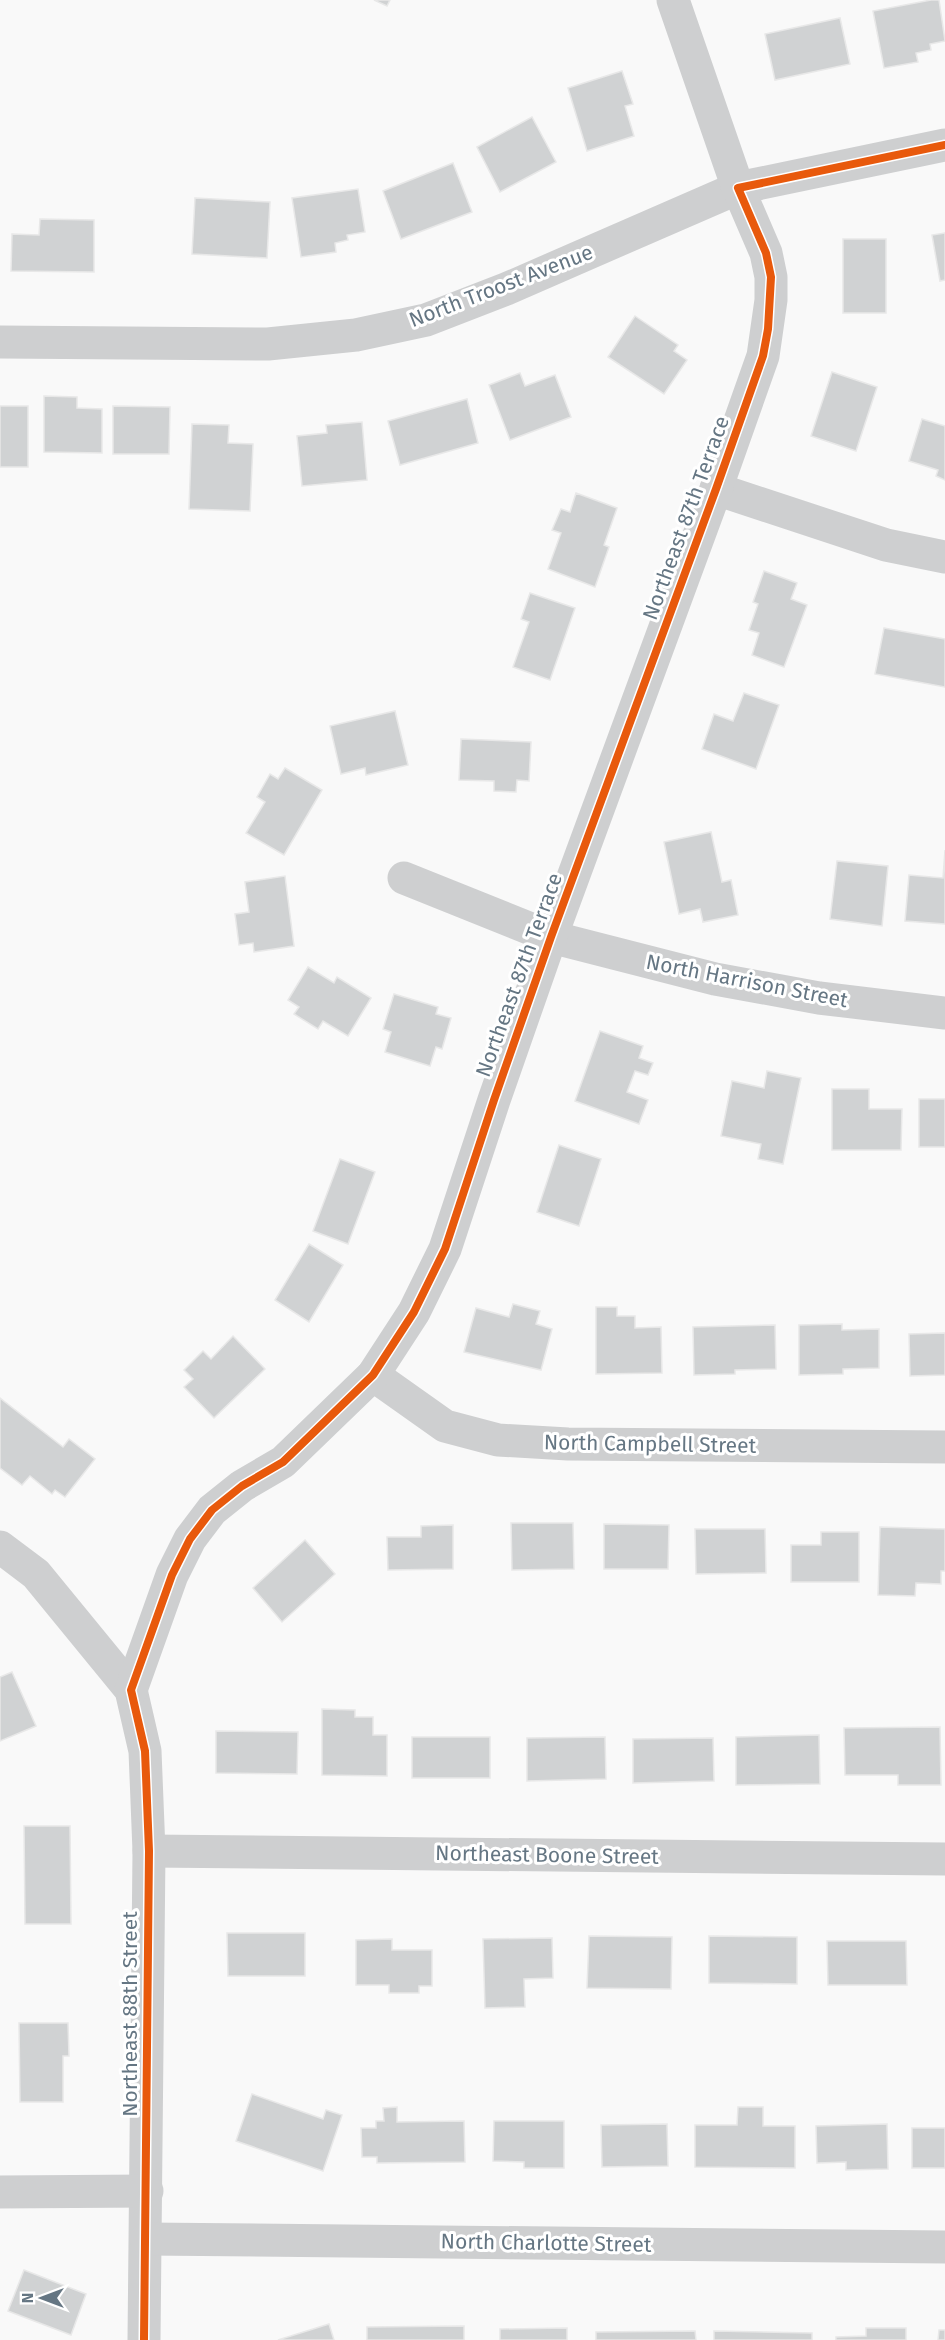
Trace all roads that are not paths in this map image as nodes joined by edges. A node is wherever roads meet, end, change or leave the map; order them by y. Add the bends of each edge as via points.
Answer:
1 (673, 0) edge
2 (945, 145) edge
3 (738, 188) junction
4 (0, 342) edge
5 (716, 489) junction
6 (945, 557) edge
7 (404, 878) dead end
8 (551, 937) junction
9 (945, 1013) edge
10 (373, 1376) junction
11 (945, 1447) edge
12 (0, 1547) edge
13 (131, 1690) junction
14 (149, 1851) junction
15 (945, 1859) edge
16 (147, 2191) junction
17 (0, 2192) edge
18 (146, 2239) junction
19 (945, 2247) edge
20 (144, 2340) edge

1 - 3 street, Northeast 87th Terrace
2 - 3 street, North Troost Avenue
3 - 4 street, North Troost Avenue via 426,320 356,335 268,344
3 - 5 street, Northeast 87th Terrace via 766,253 771,300 763,356
5 - 6 street via 886,545
5 - 8 street, Northeast 87th Terrace
7 - 8 street, Northeast 87th Terrace
8 - 9 street, North Harrison Street via 715,979 819,998
8 - 10 street, Northeast 87th Terrace via 445,1249 414,1312
10 - 11 street, North Campbell Street via 445,1426 498,1440
10 - 13 street, Northeast 87th Terrace via 284,1462 242,1486 212,1510 190,1539 172,1575
12 - 13 street, Northeast 88th Street via 36,1574
13 - 14 street, Northeast 88th Street via 145,1751
14 - 15 street, Northeast Boone Street
14 - 16 street, Northeast 88th Street
16 - 17 street
16 - 18 street, Northeast 88th Street
18 - 19 street, North Charlotte Street
18 - 20 street, Northeast 88th Street

